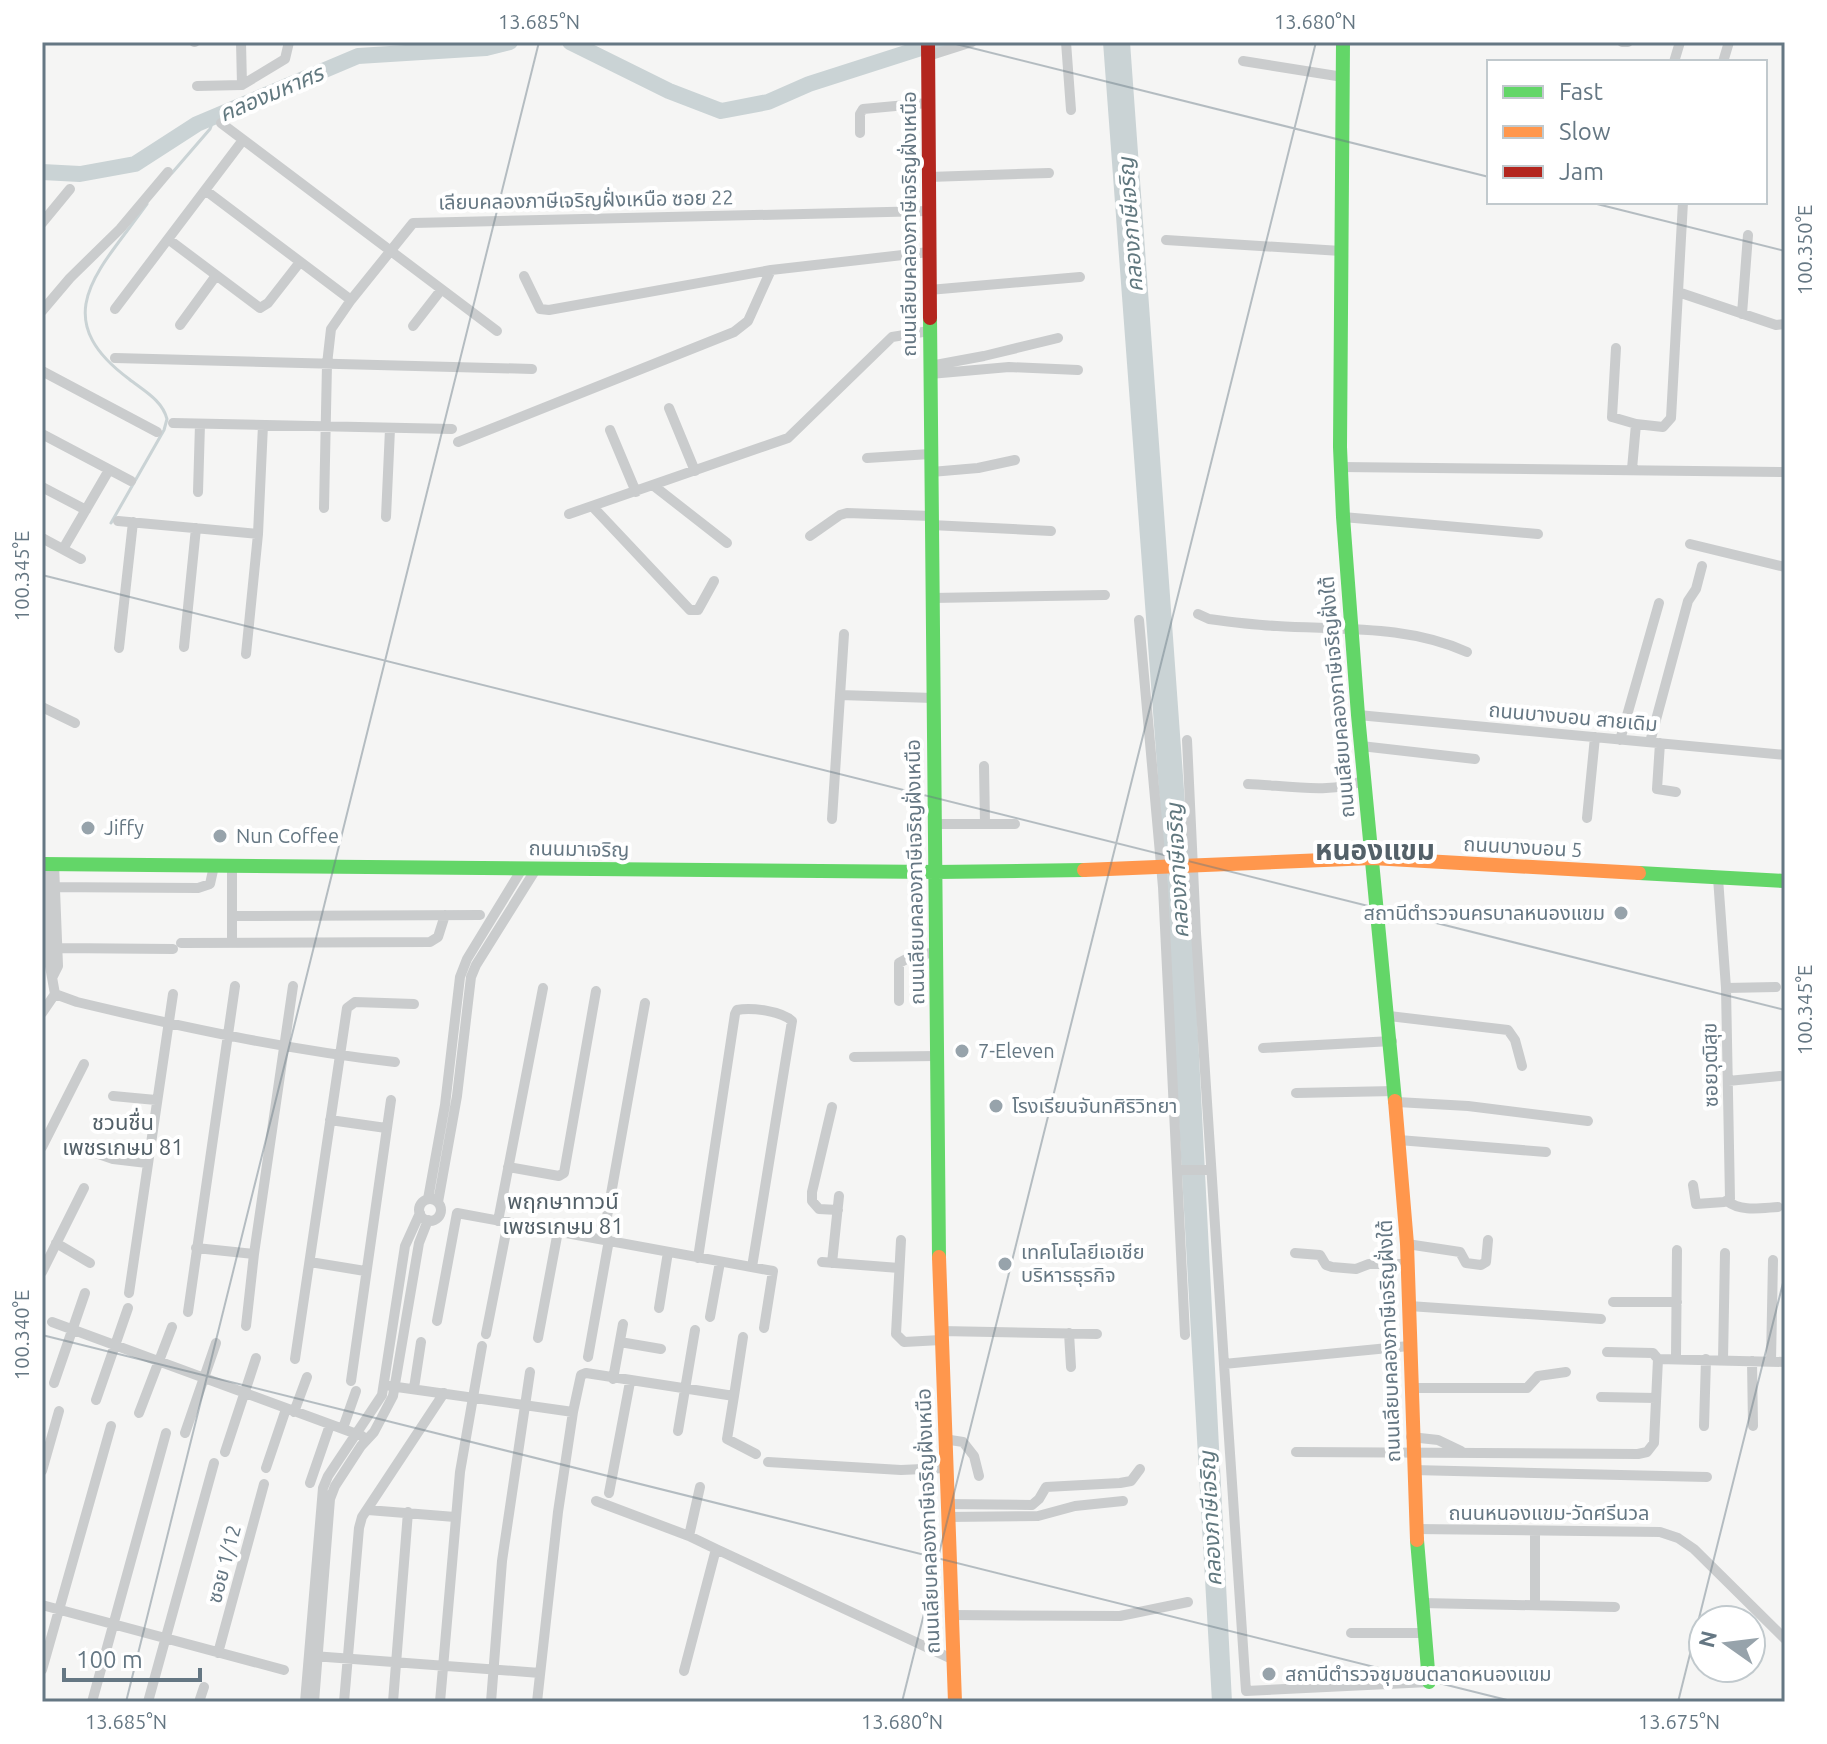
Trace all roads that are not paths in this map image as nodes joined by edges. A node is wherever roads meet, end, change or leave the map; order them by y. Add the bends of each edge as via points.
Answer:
1 (241, 42) edge
2 (289, 42) edge
3 (972, 42) edge
4 (1066, 42) edge
5 (1343, 42) edge
6 (1622, 42) edge
7 (1628, 42) edge
8 (928, 50) edge
9 (1243, 61) dead end
10 (1343, 77) junction
11 (242, 85) junction
12 (197, 86) dead end
13 (928, 103) junction
14 (1071, 110) dead end
15 (221, 123) dead end
16 (860, 133) dead end
17 (243, 140) junction
18 (168, 172) dead end
19 (1049, 173) dead end
20 (929, 177) junction
21 (70, 189) dead end
22 (205, 190) junction
23 (1683, 204) edge
24 (929, 211) junction
25 (42, 223) edge
26 (1748, 235) dead end
27 (168, 239) junction
28 (1166, 240) dead end
29 (390, 250) junction
30 (1341, 251) junction
31 (929, 252) junction
32 (300, 262) junction
33 (771, 270) junction
34 (524, 276) dead end
35 (215, 277) junction
36 (1080, 277) dead end
37 (441, 290) junction
38 (929, 290) junction
39 (1678, 292) junction
40 (351, 300) junction
41 (115, 309) dead end
42 (42, 311) edge
43 (1742, 314) junction
44 (1785, 324) edge
45 (180, 325) dead end
46 (413, 326) dead end
47 (497, 331) dead end
48 (929, 331) junction
49 (1058, 338) dead end
50 (1616, 348) dead end
51 (115, 358) dead end
52 (327, 364) junction
53 (532, 369) dead end
54 (930, 370) junction
55 (1078, 370) dead end
56 (42, 371) edge
57 (669, 408) dead end
58 (173, 423) dead end
59 (200, 424) junction
60 (1636, 424) junction
61 (263, 425) junction
62 (326, 427) junction
63 (390, 429) junction
64 (452, 429) dead end
65 (610, 430) dead end
66 (157, 432) dead end
67 (42, 434) edge
68 (458, 442) dead end
69 (930, 454) junction
70 (867, 458) dead end
71 (1015, 460) dead end
72 (1341, 467) junction
73 (1632, 469) junction
74 (109, 470) junction
75 (695, 471) junction
76 (931, 472) junction
77 (1785, 472) edge
78 (131, 481) dead end
79 (654, 486) junction
80 (42, 487) edge
81 (198, 492) dead end
82 (636, 492) junction
83 (593, 507) junction
84 (324, 508) dead end
85 (86, 510) junction
86 (569, 514) dead end
87 (386, 517) dead end
88 (1343, 517) junction
89 (931, 520) junction
90 (118, 521) dead end
91 (133, 522) junction
92 (196, 528) junction
93 (1051, 531) dead end
94 (258, 534) junction
95 (1538, 534) dead end
96 (810, 536) dead end
97 (42, 538) edge
98 (727, 543) dead end
99 (1690, 544) dead end
100 (63, 549) junction
101 (81, 559) dead end
102 (1702, 566) dead end
103 (1785, 567) edge
104 (714, 581) dead end
105 (1105, 595) dead end
106 (932, 598) junction
107 (1659, 603) dead end
108 (1198, 614) dead end
109 (1139, 620) dead end
110 (1351, 627) junction
111 (844, 634) dead end
112 (184, 647) dead end
113 (119, 648) dead end
114 (1467, 652) dead end
115 (246, 654) dead end
116 (840, 695) junction
117 (933, 698) junction
118 (42, 707) edge
119 (1358, 715) junction
120 (75, 723) dead end
121 (1595, 737) junction
122 (1187, 740) dead end
123 (1620, 740) junction
124 (1655, 743) junction
125 (1361, 746) junction
126 (1785, 755) edge
127 (1475, 759) dead end
128 (984, 766) dead end
129 (1364, 780) junction
130 (1248, 784) dead end
131 (1676, 792) dead end
132 (1587, 818) dead end
133 (832, 819) dead end
134 (936, 824) junction
135 (985, 824) junction
136 (1015, 824) dead end
137 (1372, 858) junction
138 (48, 864) edge
139 (214, 866) junction
140 (232, 866) junction
141 (529, 869) junction
142 (1115, 869) joint
143 (936, 872) junction
144 (1718, 878) junction
145 (1785, 881) edge
146 (48, 887) edge
147 (445, 915) junction
148 (480, 915) dead end
149 (232, 916) junction
150 (232, 942) junction
151 (937, 952) junction
152 (51, 961) edge
153 (235, 986) dead end
154 (293, 986) dead end
155 (1776, 987) dead end
156 (543, 988) dead end
157 (1726, 988) junction
158 (596, 991) dead end
159 (55, 994) junction
160 (173, 994) dead end
161 (899, 1001) dead end
162 (645, 1003) dead end
163 (414, 1004) dead end
164 (42, 1013) edge
165 (1389, 1016) junction
166 (169, 1022) junction
167 (227, 1035) junction
168 (1392, 1041) junction
169 (285, 1046) junction
170 (1263, 1048) dead end
171 (340, 1056) junction
172 (937, 1056) junction
173 (854, 1057) dead end
174 (395, 1062) dead end
175 (84, 1064) dead end
176 (1522, 1066) dead end
177 (1780, 1076) dead end
178 (1728, 1081) junction
179 (1296, 1093) dead end
180 (113, 1096) dead end
181 (1396, 1096) junction
182 (156, 1100) junction
183 (391, 1100) dead end
184 (832, 1107) dead end
185 (42, 1118) edge
186 (330, 1120) junction
187 (1588, 1121) dead end
188 (53, 1123) junction
189 (386, 1128) junction
190 (1399, 1140) junction
191 (42, 1147) edge
192 (84, 1149) dead end
193 (1546, 1152) dead end
194 (147, 1163) junction
195 (508, 1167) junction
196 (1179, 1170) junction
197 (1209, 1170) junction
198 (1693, 1185) dead end
199 (84, 1188) dead end
200 (839, 1196) dead end
201 (1727, 1201) junction
202 (437, 1206) junction
203 (1778, 1207) dead end
204 (838, 1210) junction
205 (457, 1213) junction
206 (424, 1217) junction
207 (503, 1221) junction
208 (558, 1231) junction
209 (606, 1239) junction
210 (901, 1240) dead end
211 (1488, 1240) dead end
212 (56, 1243) junction
213 (1407, 1244) junction
214 (196, 1248) junction
215 (1677, 1250) dead end
216 (668, 1252) junction
217 (1295, 1253) dead end
218 (1725, 1253) dead end
219 (254, 1254) junction
220 (698, 1258) junction
221 (1773, 1260) dead end
222 (310, 1262) junction
223 (720, 1262) junction
224 (90, 1263) dead end
225 (1408, 1264) junction
226 (752, 1267) junction
227 (899, 1268) junction
228 (365, 1271) junction
229 (42, 1272) edge
230 (85, 1293) dead end
231 (129, 1293) dead end
232 (1613, 1302) dead end
233 (1677, 1302) junction
234 (1409, 1306) junction
235 (128, 1308) dead end
236 (659, 1308) dead end
237 (188, 1312) dead end
238 (710, 1317) dead end
239 (1601, 1319) dead end
240 (437, 1321) dead end
241 (52, 1322) dead end
242 (623, 1324) dead end
243 (246, 1326) dead end
244 (172, 1327) dead end
245 (764, 1328) dead end
246 (73, 1330) junction
247 (695, 1330) dead end
248 (1069, 1333) junction
249 (486, 1334) dead end
250 (1097, 1334) dead end
251 (1185, 1335) dead end
252 (941, 1336) junction
253 (743, 1337) dead end
254 (538, 1338) dead end
255 (421, 1342) dead end
256 (620, 1342) junction
257 (216, 1343) dead end
258 (115, 1345) junction
259 (482, 1346) dead end
260 (1409, 1346) junction
261 (661, 1349) dead end
262 (1607, 1352) dead end
263 (588, 1357) dead end
264 (1676, 1357) junction
265 (256, 1358) dead end
266 (295, 1359) dead end
267 (1658, 1359) junction
268 (1706, 1359) junction
269 (1723, 1360) junction
270 (158, 1361) junction
271 (1752, 1361) junction
272 (1771, 1361) junction
273 (1785, 1362) edge
274 (1224, 1364) junction
275 (1071, 1367) dead end
276 (530, 1372) dead end
277 (1566, 1372) dead end
278 (307, 1377) dead end
279 (204, 1378) junction
280 (613, 1379) junction
281 (630, 1382) junction
282 (54, 1383) dead end
283 (389, 1386) junction
284 (414, 1388) junction
285 (1410, 1388) junction
286 (686, 1389) junction
287 (245, 1393) junction
288 (444, 1393) junction
289 (734, 1396) junction
290 (1601, 1397) dead end
291 (473, 1398) junction
292 (1656, 1398) junction
293 (96, 1400) dead end
294 (525, 1405) junction
295 (290, 1410) junction
296 (59, 1411) dead end
297 (573, 1412) junction
298 (139, 1413) dead end
299 (330, 1425) junction
300 (111, 1426) dead end
301 (1704, 1426) dead end
302 (1753, 1426) dead end
303 (343, 1428) junction
304 (678, 1431) dead end
305 (166, 1433) dead end
306 (185, 1433) dead end
307 (362, 1436) junction
308 (944, 1439) junction
309 (1412, 1444) junction
310 (225, 1452) dead end
311 (1296, 1452) dead end
312 (756, 1454) dead end
313 (768, 1462) dead end
314 (214, 1463) dead end
315 (266, 1468) dead end
316 (945, 1468) junction
317 (1140, 1469) dead end
318 (1413, 1470) junction
319 (42, 1471) edge
320 (979, 1476) dead end
321 (1707, 1477) dead end
322 (310, 1483) dead end
323 (264, 1484) dead end
324 (700, 1487) dead end
325 (609, 1493) dead end
326 (596, 1501) dead end
327 (1123, 1501) dead end
328 (368, 1510) junction
329 (947, 1510) junction
330 (408, 1512) junction
331 (455, 1517) junction
332 (1416, 1529) junction
333 (1535, 1531) junction
334 (689, 1536) junction
335 (716, 1549) junction
336 (1188, 1602) dead end
337 (1422, 1603) junction
338 (42, 1605) edge
339 (1535, 1605) junction
340 (1615, 1607) dead end
341 (59, 1610) junction
342 (952, 1615) junction
343 (112, 1625) junction
344 (1351, 1633) dead end
345 (1425, 1633) junction
346 (166, 1639) junction
347 (1785, 1639) edge
348 (218, 1653) junction
349 (315, 1656) junction
350 (348, 1660) junction
351 (954, 1660) junction
352 (395, 1662) junction
353 (442, 1666) junction
354 (42, 1670) edge
355 (284, 1670) dead end
356 (684, 1671) dead end
357 (494, 1672) junction
358 (540, 1673) junction
359 (1429, 1682) joint
360 (204, 1687) dead end
361 (92, 1702) edge
362 (148, 1702) edge
363 (199, 1702) edge
364 (305, 1702) edge
365 (314, 1702) edge
366 (344, 1702) edge
367 (393, 1702) edge
368 (440, 1702) edge
369 (491, 1702) edge
370 (537, 1702) edge
371 (955, 1702) edge

1 - 11 street
2 - 11 street via 285,59
3 - 8 street
4 - 14 street
5 - 10 main road, ถนนเลียบคลองภาษีเจริญฝั่งใต้
6 - 7 street
8 - 13 main road, ถนนเลียบคลองภาษีเจริญฝั่งเหนือ
9 - 10 street
10 - 30 main road, ถนนเลียบคลองภาษีเจริญฝั่งใต้
11 - 12 street
13 - 16 street via 863,109
13 - 20 main road, ถนนเลียบคลองภาษีเจริญฝั่งเหนือ
15 - 17 street
17 - 22 street
17 - 29 street
18 - 42 street
19 - 20 street
20 - 24 main road, ถนนเลียบคลองภาษีเจริญฝั่งเหนือ
21 - 25 street
22 - 27 street
22 - 32 street
23 - 39 street
24 - 29 street, เลียบคลองภาษีเจริญฝั่งเหนือ ซอย 22 via 419,222 409,225
24 - 31 main road, ถนนเลียบคลองภาษีเจริญฝั่งเหนือ
26 - 43 street
27 - 35 street
27 - 41 street
28 - 30 street
29 - 37 street
29 - 40 street, เลียบคลองภาษีเจริญฝั่งเหนือ ซอย 22
30 - 72 main road, ถนนเลียบคลองภาษีเจริญฝั่งใต้
31 - 33 street
31 - 38 main road, ถนนเลียบคลองภาษีเจริญฝั่งเหนือ
32 - 35 street via 260,308
32 - 40 street
33 - 34 street via 549,310 540,309
33 - 68 street via 748,321 734,332
35 - 45 street
36 - 38 street
37 - 46 street
37 - 47 street
38 - 48 main road, ถนนเลียบคลองภาษีเจริญฝั่งเหนือ
39 - 43 street
39 - 60 street via 1671,418 1663,427
40 - 52 street, เลียบคลองภาษีเจริญฝั่งเหนือ ซอย 22 via 331,329
43 - 44 street
48 - 54 main road, ถนนเลียบคลองภาษีเจริญฝั่งเหนือ
48 - 75 street via 888,340 788,438
49 - 54 street
50 - 60 street via 1612,417
51 - 52 street
52 - 53 street
52 - 62 street, เลียบคลองภาษีเจริญฝั่งเหนือ ซอย 22
54 - 55 street
54 - 69 main road, ถนนเลียบคลองภาษีเจริญฝั่งเหนือ
56 - 66 street
57 - 75 street
58 - 59 street
59 - 61 street
59 - 81 street
60 - 73 street
61 - 62 street
61 - 94 street
62 - 63 street
62 - 84 street, เลียบคลองภาษีเจริญฝั่งเหนือ ซอย 22
63 - 64 street
63 - 87 street
65 - 82 street
67 - 74 street
69 - 70 street
69 - 76 main road, ถนนเลียบคลองภาษีเจริญฝั่งเหนือ
71 - 76 street
72 - 73 street
72 - 88 main road, ถนนเลียบคลองภาษีเจริญฝั่งใต้
73 - 77 street
74 - 78 street
74 - 85 street
75 - 79 street
76 - 89 main road, ถนนเลียบคลองภาษีเจริญฝั่งเหนือ
79 - 82 street
79 - 98 street
80 - 85 street
82 - 83 street
83 - 86 street
83 - 104 street via 690,610 698,610
85 - 100 street
88 - 95 street
88 - 110 main road, ถนนเลียบคลองภาษีเจริญฝั่งใต้
89 - 93 street
89 - 96 street via 847,513
89 - 106 main road, ถนนเลียบคลองภาษีเจริญฝั่งเหนือ
90 - 91 street
91 - 92 street
91 - 113 street
92 - 94 street
92 - 112 street
94 - 115 street
97 - 100 street
99 - 103 street
100 - 101 street
102 - 124 street via 1688,601
105 - 106 street
106 - 117 main road, ถนนเลียบคลองภาษีเจริญฝั่งเหนือ
107 - 123 street
108 - 110 street via 1280,627
109 - 196 street via 1163,887
110 - 114 street via 1433,639
110 - 119 main road, ถนนเลียบคลองภาษีเจริญฝั่งใต้
111 - 116 street
116 - 117 street
116 - 133 street
117 - 134 main road, ถนนเลียบคลองภาษีเจริญฝั่งเหนือ
118 - 120 street
119 - 121 street, ถนนบางบอน สายเดิม
119 - 125 main road, ถนนเลียบคลองภาษีเจริญฝั่งใต้
121 - 123 street, ถนนบางบอน สายเดิม
121 - 132 street
122 - 197 street
123 - 124 street, ถนนบางบอน สายเดิม
124 - 126 street, ถนนบางบอน สายเดิม
124 - 131 street via 1657,789
125 - 127 street
125 - 129 main road, ถนนเลียบคลองภาษีเจริญฝั่งใต้
128 - 135 street
129 - 130 street via 1333,787
129 - 137 main road, ถนนเลียบคลองภาษีเจริญฝั่งใต้
134 - 135 street
134 - 143 main road, ถนนเลียบคลองภาษีเจริญฝั่งเหนือ
135 - 136 street
137 - 142 main road, ถนนบางบอน 5
137 - 144 main road, ถนนบางบอน 5
137 - 165 main road, ถนนเลียบคลองภาษีเจริญฝั่งใต้
138 - 139 main road, ถนนมาเจริญ
138 - 146 street
139 - 140 main road, ถนนมาเจริญ
139 - 146 street via 210,884 198,888
140 - 141 main road, ถนนมาเจริญ
140 - 149 street
141 - 143 main road, ถนนมาเจริญ
141 - 202 street via 460,977 458,1041
142 - 143 main road, ถนนมาเจริญ
143 - 151 main road, ถนนเลียบคลองภาษีเจริญฝั่งเหนือ
144 - 145 main road, ถนนบางบอน 5
144 - 157 street, ซอยวุฒิสุข
146 - 152 street
147 - 148 street
147 - 149 street
147 - 150 street via 438,937 430,942
149 - 150 street
150 - 152 street
151 - 161 street via 899,963
151 - 172 main road, ถนนเลียบคลองภาษีเจริญฝั่งเหนือ
152 - 159 street
153 - 167 street
154 - 169 street
155 - 157 street
156 - 195 street
157 - 178 street, ซอยวุฒิสุข
158 - 195 street via 564,1173
159 - 164 street
159 - 166 street
160 - 166 street
162 - 209 street
163 - 171 street via 349,1005
165 - 168 main road, ถนนเลียบคลองภาษีเจริญฝั่งใต้
165 - 176 street via 1508,1030
166 - 167 street
166 - 182 street
167 - 169 street
167 - 214 street
168 - 170 street
168 - 181 main road, ถนนเลียบคลองภาษีเจริญฝั่งใต้
169 - 171 street
169 - 219 street
171 - 174 street
171 - 186 street
172 - 173 street
172 - 252 main road, ถนนเลียบคลองภาษีเจริญฝั่งเหนือ
175 - 188 street
177 - 178 street
178 - 201 street, ซอยวุฒิสุข
179 - 181 street
180 - 182 street
181 - 187 street
181 - 190 main road, ถนนเลียบคลองภาษีเจริญฝั่งใต้
182 - 194 street
183 - 189 street
184 - 204 street via 812,1201 819,1209
185 - 188 street
186 - 189 street
186 - 222 street
188 - 191 street
189 - 228 street
190 - 193 street
190 - 213 main road, ถนนเลียบคลองภาษีเจริญฝั่งใต้
192 - 194 street
194 - 231 street
195 - 207 street
196 - 197 street
196 - 251 street
197 - 274 street
198 - 201 street via 1696,1204
199 - 212 street
200 - 204 street
201 - 203 street via 1744,1208
202 - 205 street
202 - 206 street via 435,1219
202 - 206 street via 422,1203
204 - 227 street via 827,1262
205 - 207 street
205 - 240 street
206 - 283 street via 405,1246
207 - 208 street
207 - 249 street
208 - 209 street
208 - 254 street
209 - 216 street
209 - 263 street
210 - 227 street
211 - 213 street via 1486,1262 1481,1265 1466,1263 1460,1252
212 - 224 street
212 - 229 street
213 - 225 main road, ถนนเลียบคลองภาษีเจริญฝั่งใต้
214 - 219 street
214 - 237 street
215 - 233 street
216 - 220 street
216 - 236 street
217 - 225 street via 1320,1255 1332,1267
218 - 269 street
219 - 243 street
220 - 223 street
220 - 226 street via 735,1014 746,1009 783,1015 792,1021
221 - 272 street
222 - 228 street
222 - 266 street
223 - 226 street
223 - 238 street
225 - 234 main road, ถนนเลียบคลองภาษีเจริญฝั่งใต้
226 - 245 street via 773,1271
227 - 252 street via 898,1338 904,1342
228 - 303 street via 353,1386
230 - 246 street
232 - 233 street
233 - 264 street
234 - 239 street
234 - 260 main road, ถนนเลียบคลองภาษีเจริญฝั่งใต้
235 - 258 street
241 - 246 street
242 - 256 street
244 - 270 street
246 - 258 street
246 - 282 street
247 - 286 street
248 - 250 street
248 - 252 street
248 - 275 street
252 - 308 main road, ถนนเลียบคลองภาษีเจริญฝั่งเหนือ
253 - 289 street
255 - 284 street
256 - 261 street
256 - 280 street
257 - 279 street
258 - 270 street
258 - 293 street
259 - 291 street
260 - 274 street
260 - 285 main road, ถนนเลียบคลองภาษีเจริญฝั่งใต้
262 - 267 street via 1653,1353
264 - 267 street
264 - 268 street
265 - 287 street
267 - 292 street
268 - 269 street
268 - 301 street
269 - 271 street
270 - 279 street
270 - 298 street
271 - 272 street
271 - 302 street
272 - 273 street
274 - 359 street via 1246,1691
276 - 294 street
277 - 285 street via 1538,1376 1527,1388
278 - 295 street
279 - 287 street
279 - 306 street
280 - 281 street
280 - 297 street via 581,1375
281 - 286 street
281 - 325 street
283 - 284 street
283 - 307 street
284 - 288 street
285 - 309 main road, ถนนเลียบคลองภาษีเจริญฝั่งใต้
286 - 289 street
286 - 304 street
287 - 295 street
287 - 310 street
288 - 291 street
288 - 328 street
289 - 312 street via 727,1439
290 - 292 street
291 - 294 street
291 - 331 street
292 - 309 street via 1654,1443 1647,1452 1463,1452
294 - 297 street
294 - 357 street via 502,1561
295 - 299 street
295 - 315 street
296 - 319 street
297 - 358 street
299 - 303 street
299 - 322 street
300 - 341 street
303 - 307 street
305 - 343 street
307 - 349 street via 323,1488
308 - 316 main road, ถนนเลียบคลองภาษีเจริญฝั่งเหนือ
308 - 320 street via 963,1442
309 - 311 street
309 - 318 main road, ถนนเลียบคลองภาษีเจริญฝั่งใต้
313 - 316 street
314 - 346 street
316 - 329 main road, ถนนเลียบคลองภาษีเจริญฝั่งเหนือ
317 - 329 street via 1131,1481 1046,1487 1032,1505
318 - 321 street
318 - 332 main road, ถนนเลียบคลองภาษีเจริญฝั่งใต้
323 - 348 street, ซอย 1/12
324 - 334 street
326 - 334 street
327 - 329 street via 1038,1516
328 - 330 street
328 - 350 street via 359,1528
329 - 342 main road, ถนนเลียบคลองภาษีเจริญฝั่งเหนือ
330 - 331 street
330 - 352 street
331 - 353 street
332 - 333 street, ถนนหนองแขม-วัดศรีนวล
332 - 337 main road, ถนนเลียบคลองภาษีเจริญฝั่งใต้
333 - 339 street
333 - 347 street, ถนนหนองแขม-วัดศรีนวล via 1660,1532 1678,1538
334 - 335 street
335 - 351 street
335 - 356 street
336 - 342 street via 1120,1616
337 - 339 street
337 - 345 main road, ถนนเลียบคลองภาษีเจริญฝั่งใต้
338 - 341 street
339 - 340 street
341 - 343 street
341 - 354 street
342 - 351 main road, ถนนเลียบคลองภาษีเจริญฝั่งเหนือ
343 - 346 street
343 - 361 street
344 - 345 street
345 - 359 main road, ถนนเลียบคลองภาษีเจริญฝั่งใต้
346 - 348 street
346 - 362 street
348 - 355 street
349 - 350 street
349 - 364 street
349 - 365 street
350 - 352 street
350 - 366 street
351 - 371 main road, ถนนเลียบคลองภาษีเจริญฝั่งเหนือ
352 - 353 street
352 - 367 street
353 - 357 street
353 - 368 street
357 - 358 street
357 - 369 street
358 - 370 street
360 - 363 street

